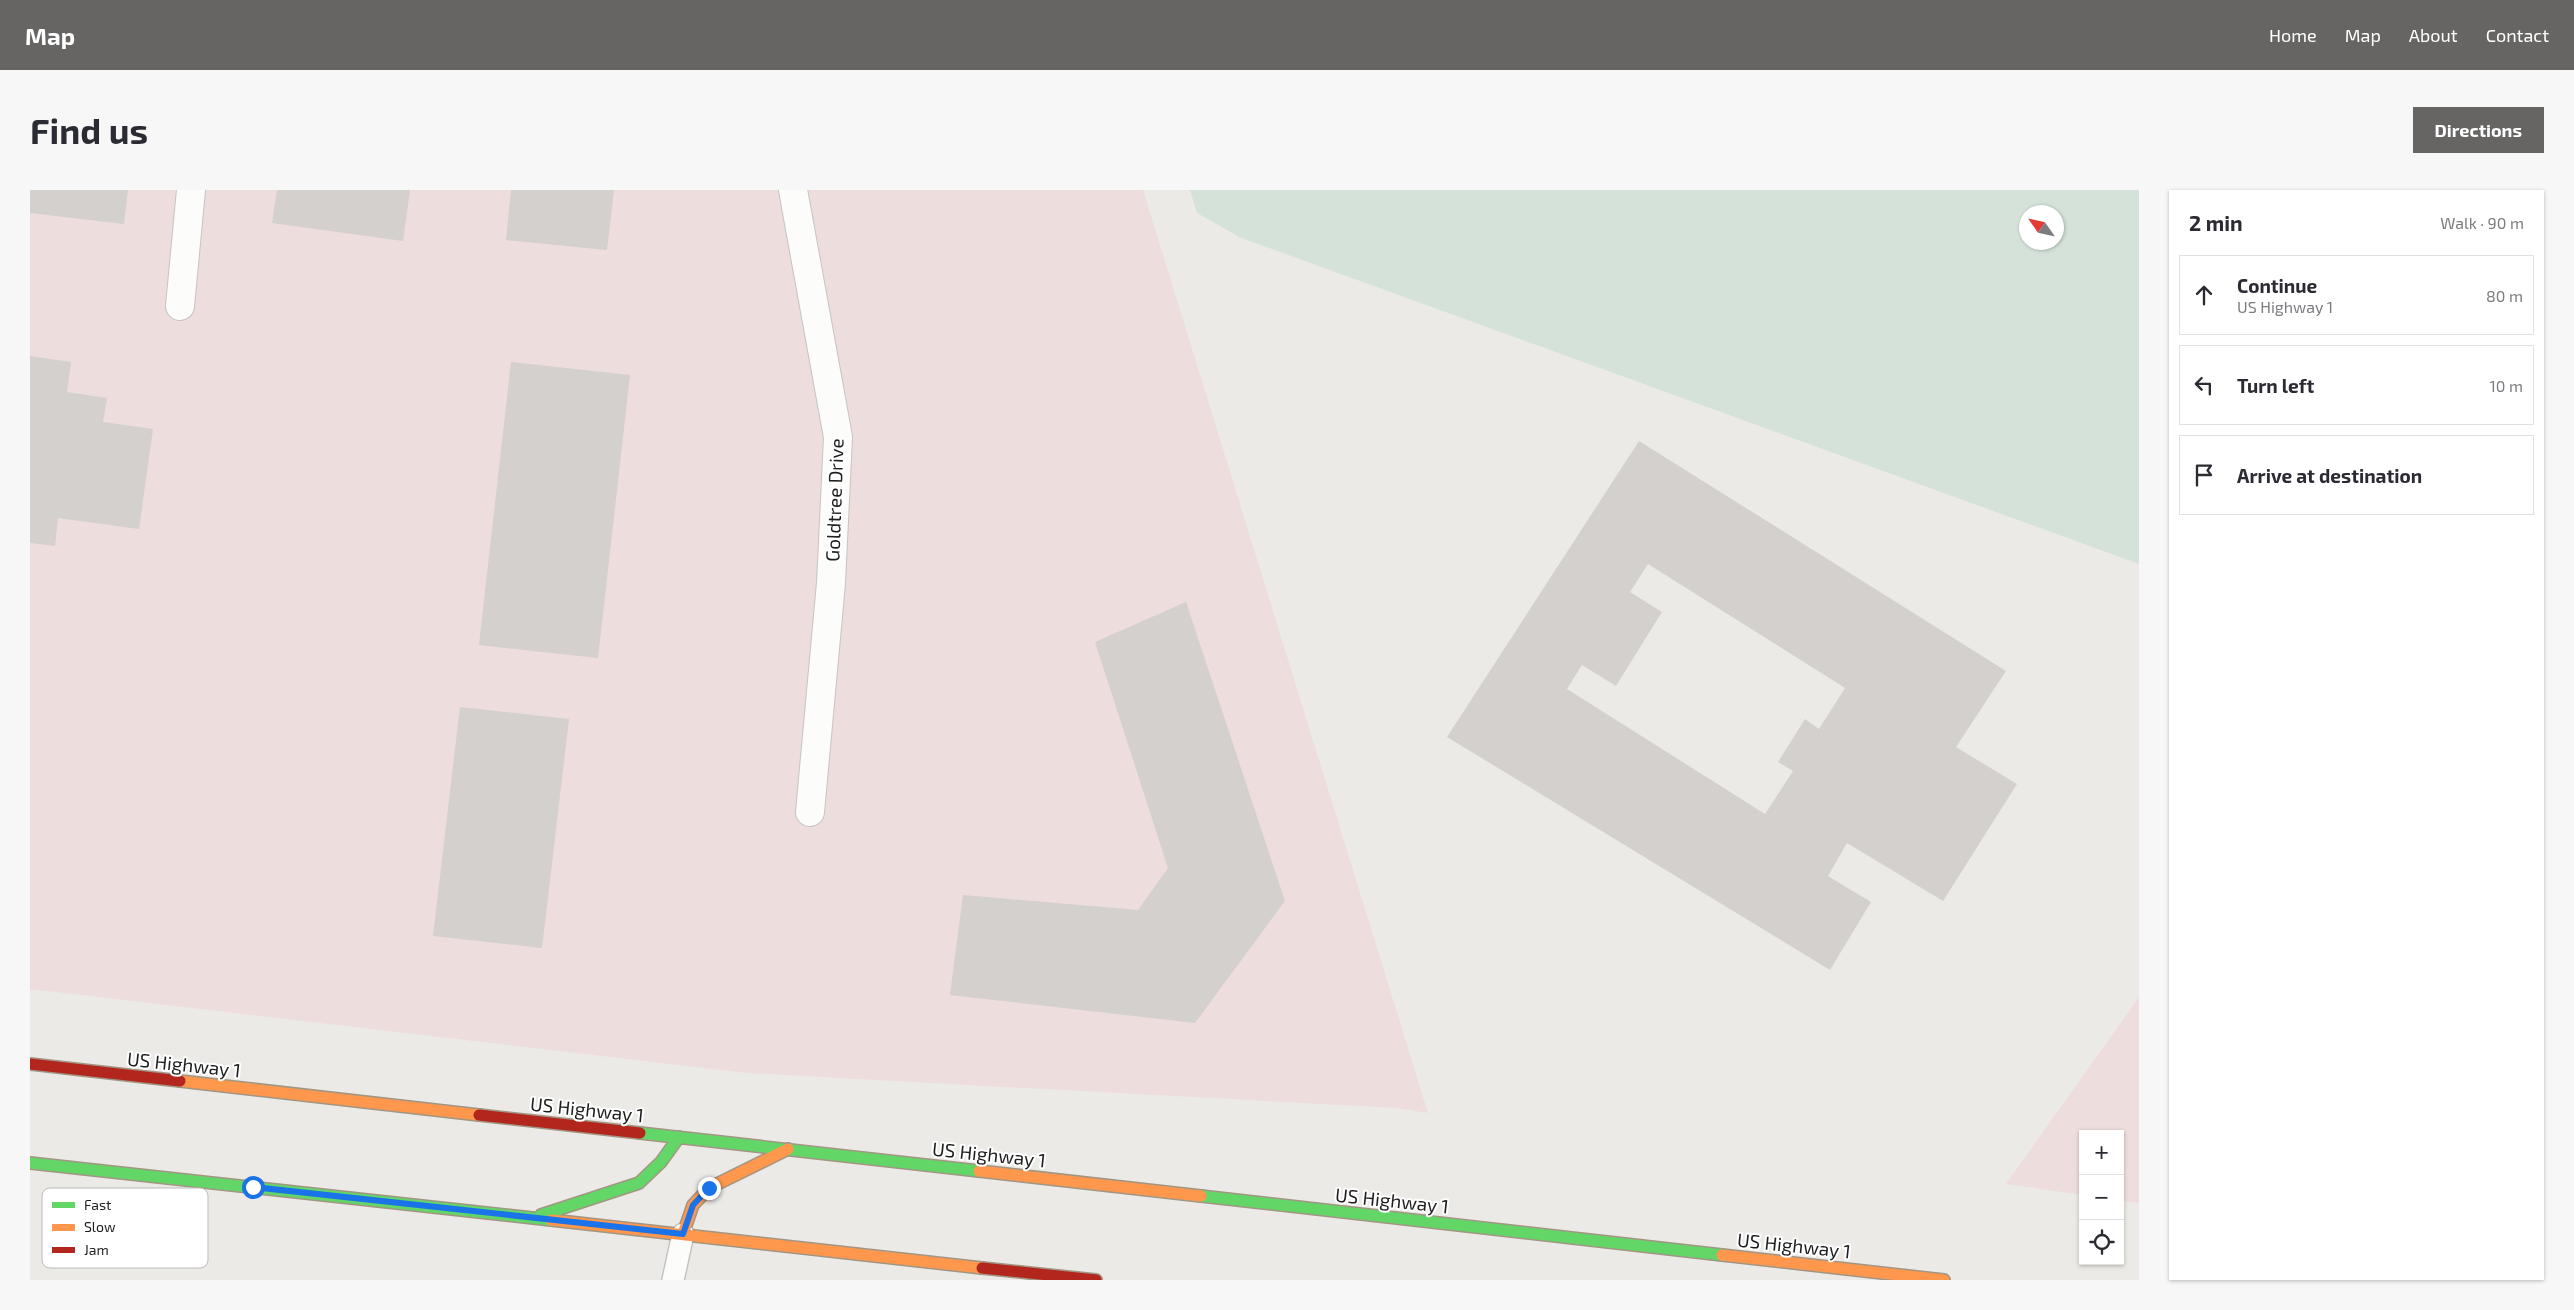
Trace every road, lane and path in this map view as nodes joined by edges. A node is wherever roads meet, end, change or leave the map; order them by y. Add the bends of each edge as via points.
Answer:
1 (191, 190) edge
2 (793, 190) edge
3 (180, 306) dead end
4 (810, 812) dead end
5 (30, 1064) edge
6 (679, 1137) junction
7 (788, 1149) junction
8 (30, 1164) edge
9 (532, 1218) junction
10 (683, 1234) junction
11 (673, 1280) edge
12 (1096, 1280) edge
13 (1944, 1280) edge

1 - 3 street
2 - 4 street, Goldtree Drive via 838,437 831,583
5 - 6 main road, US Highway 1
6 - 7 main road, US Highway 1
6 - 9 main road via 661,1162 639,1183
7 - 10 main road via 709,1188 693,1205
7 - 13 main road, US Highway 1
8 - 9 main road
9 - 10 main road
10 - 11 lane
10 - 12 main road

